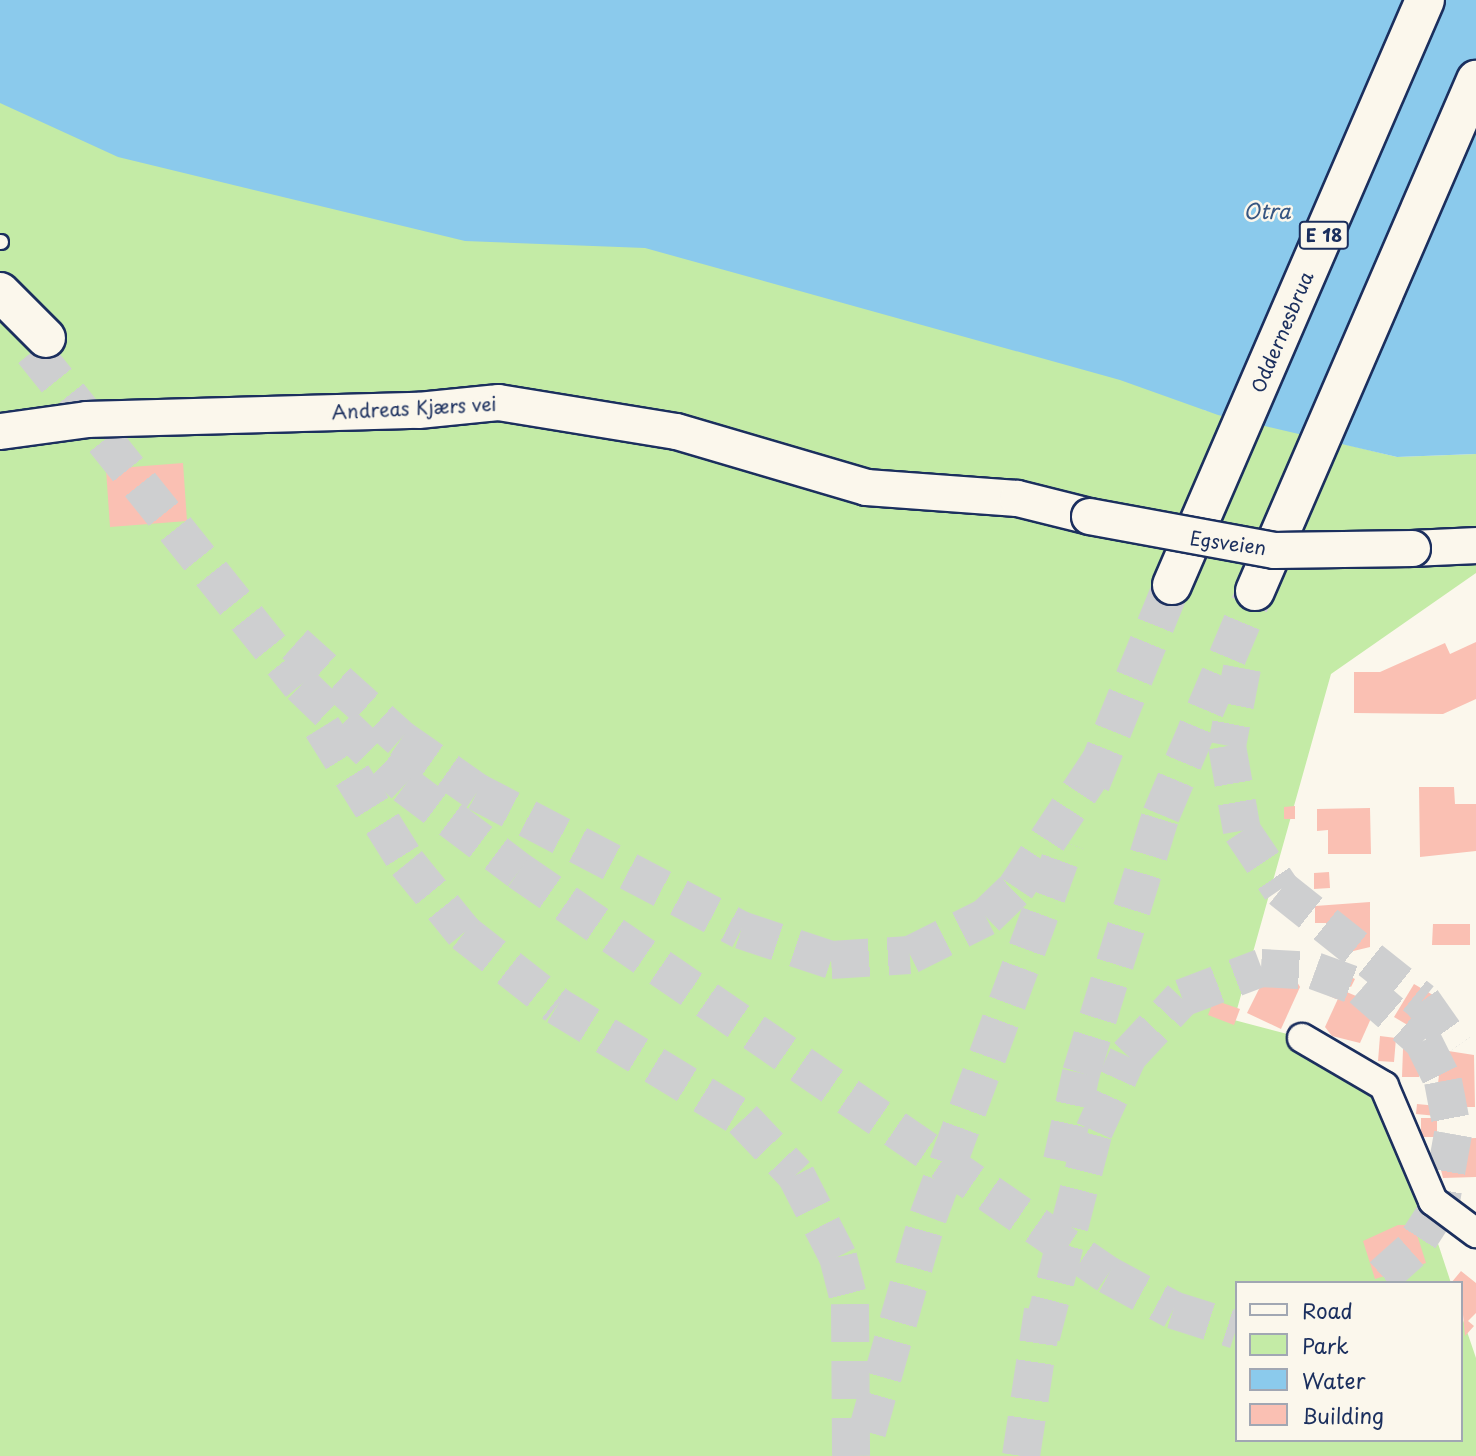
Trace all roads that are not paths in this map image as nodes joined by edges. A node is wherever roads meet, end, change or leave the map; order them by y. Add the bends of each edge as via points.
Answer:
1 (1425, 0) edge
2 (1476, 80) edge
3 (0, 292) edge
4 (0, 317) edge
5 (0, 431) edge
6 (985, 496) joint
7 (1476, 545) edge
8 (1172, 585) tunnel mouth
9 (1255, 591) tunnel mouth
10 (1302, 1038) dead end
11 (1476, 1233) edge

1 - 8 highway, Oddernesbrua / E 18
2 - 9 highway
3 - 4 highway via 40,344
5 - 6 street, Andreas Kjærs vei via 86,419 418,410 498,402 677,431 866,487
6 - 7 street, Egsveien, bridge via 1275,550
10 - 11 street via 1384,1086 1433,1201

